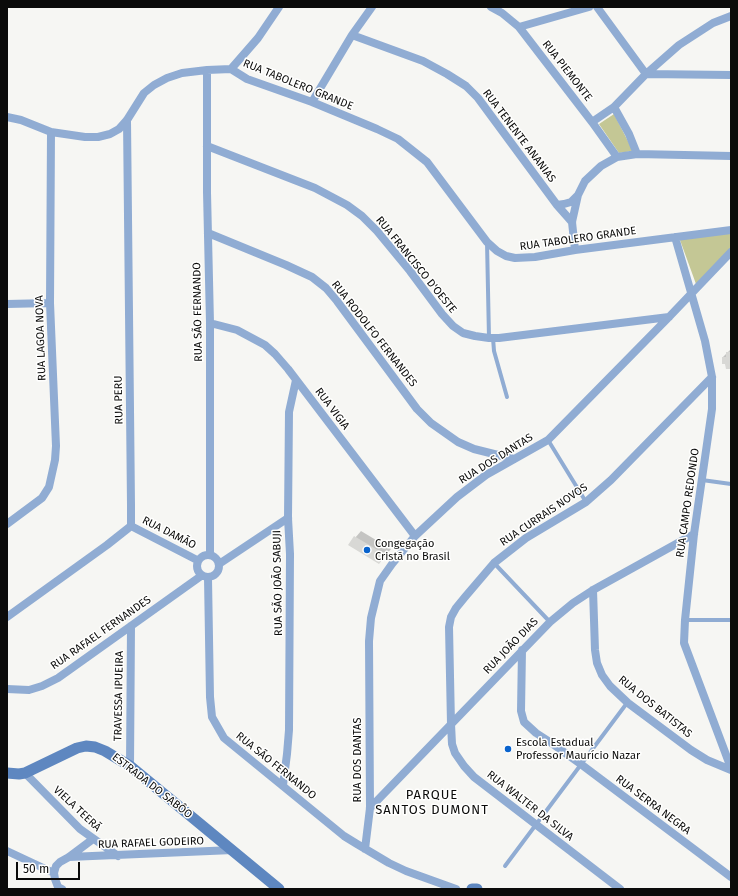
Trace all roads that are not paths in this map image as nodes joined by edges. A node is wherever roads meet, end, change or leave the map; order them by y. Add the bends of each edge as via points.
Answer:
1 (279, 7) edge
2 (372, 7) edge
3 (491, 7) edge
4 (589, 7) edge
5 (597, 7) edge
6 (731, 16) edge
7 (519, 27) junction
8 (352, 35) junction
9 (231, 69) junction
10 (207, 70) junction
11 (646, 74) junction
12 (731, 75) edge
13 (312, 102) junction
14 (614, 107) junction
15 (7, 117) edge
16 (127, 120) junction
17 (592, 122) junction
18 (51, 132) junction
19 (207, 146) junction
20 (637, 154) junction
21 (731, 156) edge
22 (617, 157) junction
23 (578, 195) junction
24 (557, 205) junction
25 (572, 222) junction
26 (731, 230) edge
27 (208, 234) junction
28 (675, 237) junction
29 (487, 242) junction
30 (575, 250) junction
31 (731, 252) edge
32 (692, 293) junction
33 (50, 303) junction
34 (7, 304) edge
35 (669, 317) junction
36 (210, 323) junction
37 (491, 338) junction
38 (712, 376) junction
39 (296, 380) junction
40 (507, 397) dead end
41 (548, 440) junction
42 (514, 459) junction
43 (701, 480) junction
44 (731, 484) edge
45 (586, 502) junction
46 (288, 518) junction
47 (7, 524) edge
48 (131, 526) junction
49 (694, 534) junction
50 (415, 536) junction
51 (210, 555) junction
52 (198, 560) junction
53 (494, 563) junction
54 (219, 564) junction
55 (204, 577) junction
56 (593, 590) junction
57 (7, 617) edge
58 (685, 620) junction
59 (731, 620) edge
60 (550, 622) junction
61 (131, 626) junction
62 (522, 650) junction
63 (7, 689) edge
64 (628, 702) junction
65 (451, 724) junction
66 (582, 765) junction
67 (130, 766) junction
68 (731, 769) edge
69 (7, 773) edge
70 (26, 773) junction
71 (282, 786) junction
72 (370, 808) junction
73 (536, 825) junction
74 (93, 839) junction
75 (365, 849) junction
76 (233, 850) junction
77 (7, 851) edge
78 (118, 856) junction
79 (69, 857) junction
80 (505, 866) dead end
81 (54, 873) junction
82 (731, 877) edge
83 (62, 889) edge
84 (279, 889) edge
85 (456, 889) edge
86 (472, 889) edge
87 (477, 889) edge
88 (620, 889) edge

1 - 9 street via 258,38
2 - 8 street
3 - 7 street, RUA PIEMONTE
4 - 7 street
5 - 11 street
6 - 11 street via 714,23 679,45
7 - 17 street, RUA PIEMONTE
8 - 13 street
8 - 24 street, RUA TENENTE ANANIAS via 423,61 466,86 482,103
9 - 10 street
9 - 13 street, RUA TABOLERO GRANDE via 247,79
10 - 16 street via 182,73 154,85 144,93
10 - 19 street, RUA SÃO FERNANDO
11 - 12 street
11 - 14 street
13 - 29 street, RUA TABOLERO GRANDE via 377,129 398,139 411,149 427,162
14 - 17 street
14 - 20 street
15 - 18 street
16 - 18 street via 119,129 98,137
16 - 48 street, RUA PERU
17 - 22 street, RUA PIEMONTE
18 - 33 street, RUA LAGOA NOVA
19 - 27 street, RUA SÃO FERNANDO
19 - 37 street, RUA FRANCISCO D'OESTE via 315,188 347,205 377,231 453,326 463,333
20 - 21 street
20 - 22 street
22 - 23 street via 600,166 585,181
23 - 24 street via 571,202
23 - 25 street
24 - 25 street, RUA TENENTE ANANIAS
25 - 30 street
26 - 28 street, RUA TABOLERO GRANDE
27 - 36 street, RUA SÃO FERNANDO
27 - 42 street, RUA RODOLFO FERNANDES via 312,277 337,301 417,409 431,423 458,442 474,449
28 - 30 street, RUA TABOLERO GRANDE
28 - 32 street, RUA CAMPO REDONDO
29 - 30 street, RUA TABOLERO GRANDE via 497,251 515,258
29 - 37 lane
31 - 32 street, RUA DOS DANTAS
32 - 35 street, RUA DOS DANTAS
32 - 38 street, RUA CAMPO REDONDO via 706,341
33 - 34 street
33 - 47 street, RUA LAGOA NOVA via 56,446 52,475 49,487 42,498
35 - 37 street, RUA FRANCISCO D'OESTE
35 - 41 street, RUA DOS DANTAS
36 - 39 street, RUA VIGIA via 237,330 264,344
36 - 51 street, RUA SÃO FERNANDO
37 - 40 lane
38 - 43 street, RUA CAMPO REDONDO via 712,409
38 - 45 street, RUA CURRAIS NOVOS via 611,480
39 - 46 street, RUA SÃO JOÃO SABUJI via 289,412
39 - 50 street, RUA VIGIA
41 - 42 street, RUA DOS DANTAS
41 - 45 lane
42 - 50 street, RUA DOS DANTAS via 457,497
43 - 44 lane
43 - 49 street, RUA CAMPO REDONDO
45 - 53 street, RUA CURRAIS NOVOS via 526,538
46 - 54 street
46 - 71 street, RUA SÃO JOÃO SABUJI via 289,730
48 - 52 street, RUA DAMÃO
48 - 57 street
49 - 56 street, RUA JOÃO DIAS
49 - 58 street, RUA CAMPO REDONDO
50 - 72 street, RUA DOS DANTAS via 380,582 371,618
51 - 52 street via 202,556
51 - 54 street via 216,558
52 - 55 street via 196,570
53 - 60 lane
53 - 65 street, RUA CURRAIS NOVOS via 464,596 451,618
54 - 55 street via 214,576
55 - 61 street, RUA RAFAEL FERNANDES
55 - 71 street, RUA SÃO FERNANDO via 212,717 224,738
56 - 60 street, RUA JOÃO DIAS
56 - 64 street, RUA DOS BATISTAS via 594,645 597,663 610,686
58 - 59 lane
58 - 68 street, RUA CAMPO REDONDO via 684,643
60 - 62 street, RUA JOÃO DIAS
61 - 63 street, RUA RAFAEL FERNANDES via 58,678 29,690
61 - 67 street, TRAVESSA IPUEIRA
62 - 65 street, RUA JOÃO DIAS
62 - 66 street, RUA SERRA NEGRA via 521,711 524,722
64 - 66 lane
64 - 68 street, RUA DOS BATISTAS via 691,750 707,760
65 - 72 street, RUA JOÃO DIAS
65 - 73 street, RUA WALTER DA SILVA via 452,744 464,766 474,777
66 - 73 lane
66 - 82 street, RUA SERRA NEGRA
67 - 70 street, ESTRADA DO SABÔO via 105,751 86,746 61,754
67 - 76 street, ESTRADA DO SABÔO
69 - 70 street, ESTRADA DO SABÔO
70 - 74 street, VIELA TEERÃ via 64,814
71 - 75 street, RUA SÃO FERNANDO via 344,836
72 - 75 street, RUA DOS DANTAS
73 - 80 lane
73 - 88 street, RUA WALTER DA SILVA
74 - 78 street, VIELA TEERÃ
74 - 79 street
75 - 85 street, RUA SÃO FERNANDO via 406,871
76 - 78 street, RUA RAFAEL GODEIRO
76 - 84 street, ESTRADA DO SABÔO
77 - 81 street
78 - 79 street, RUA RAFAEL GODEIRO
79 - 81 street via 56,866
81 - 83 street via 56,884
86 - 87 street

